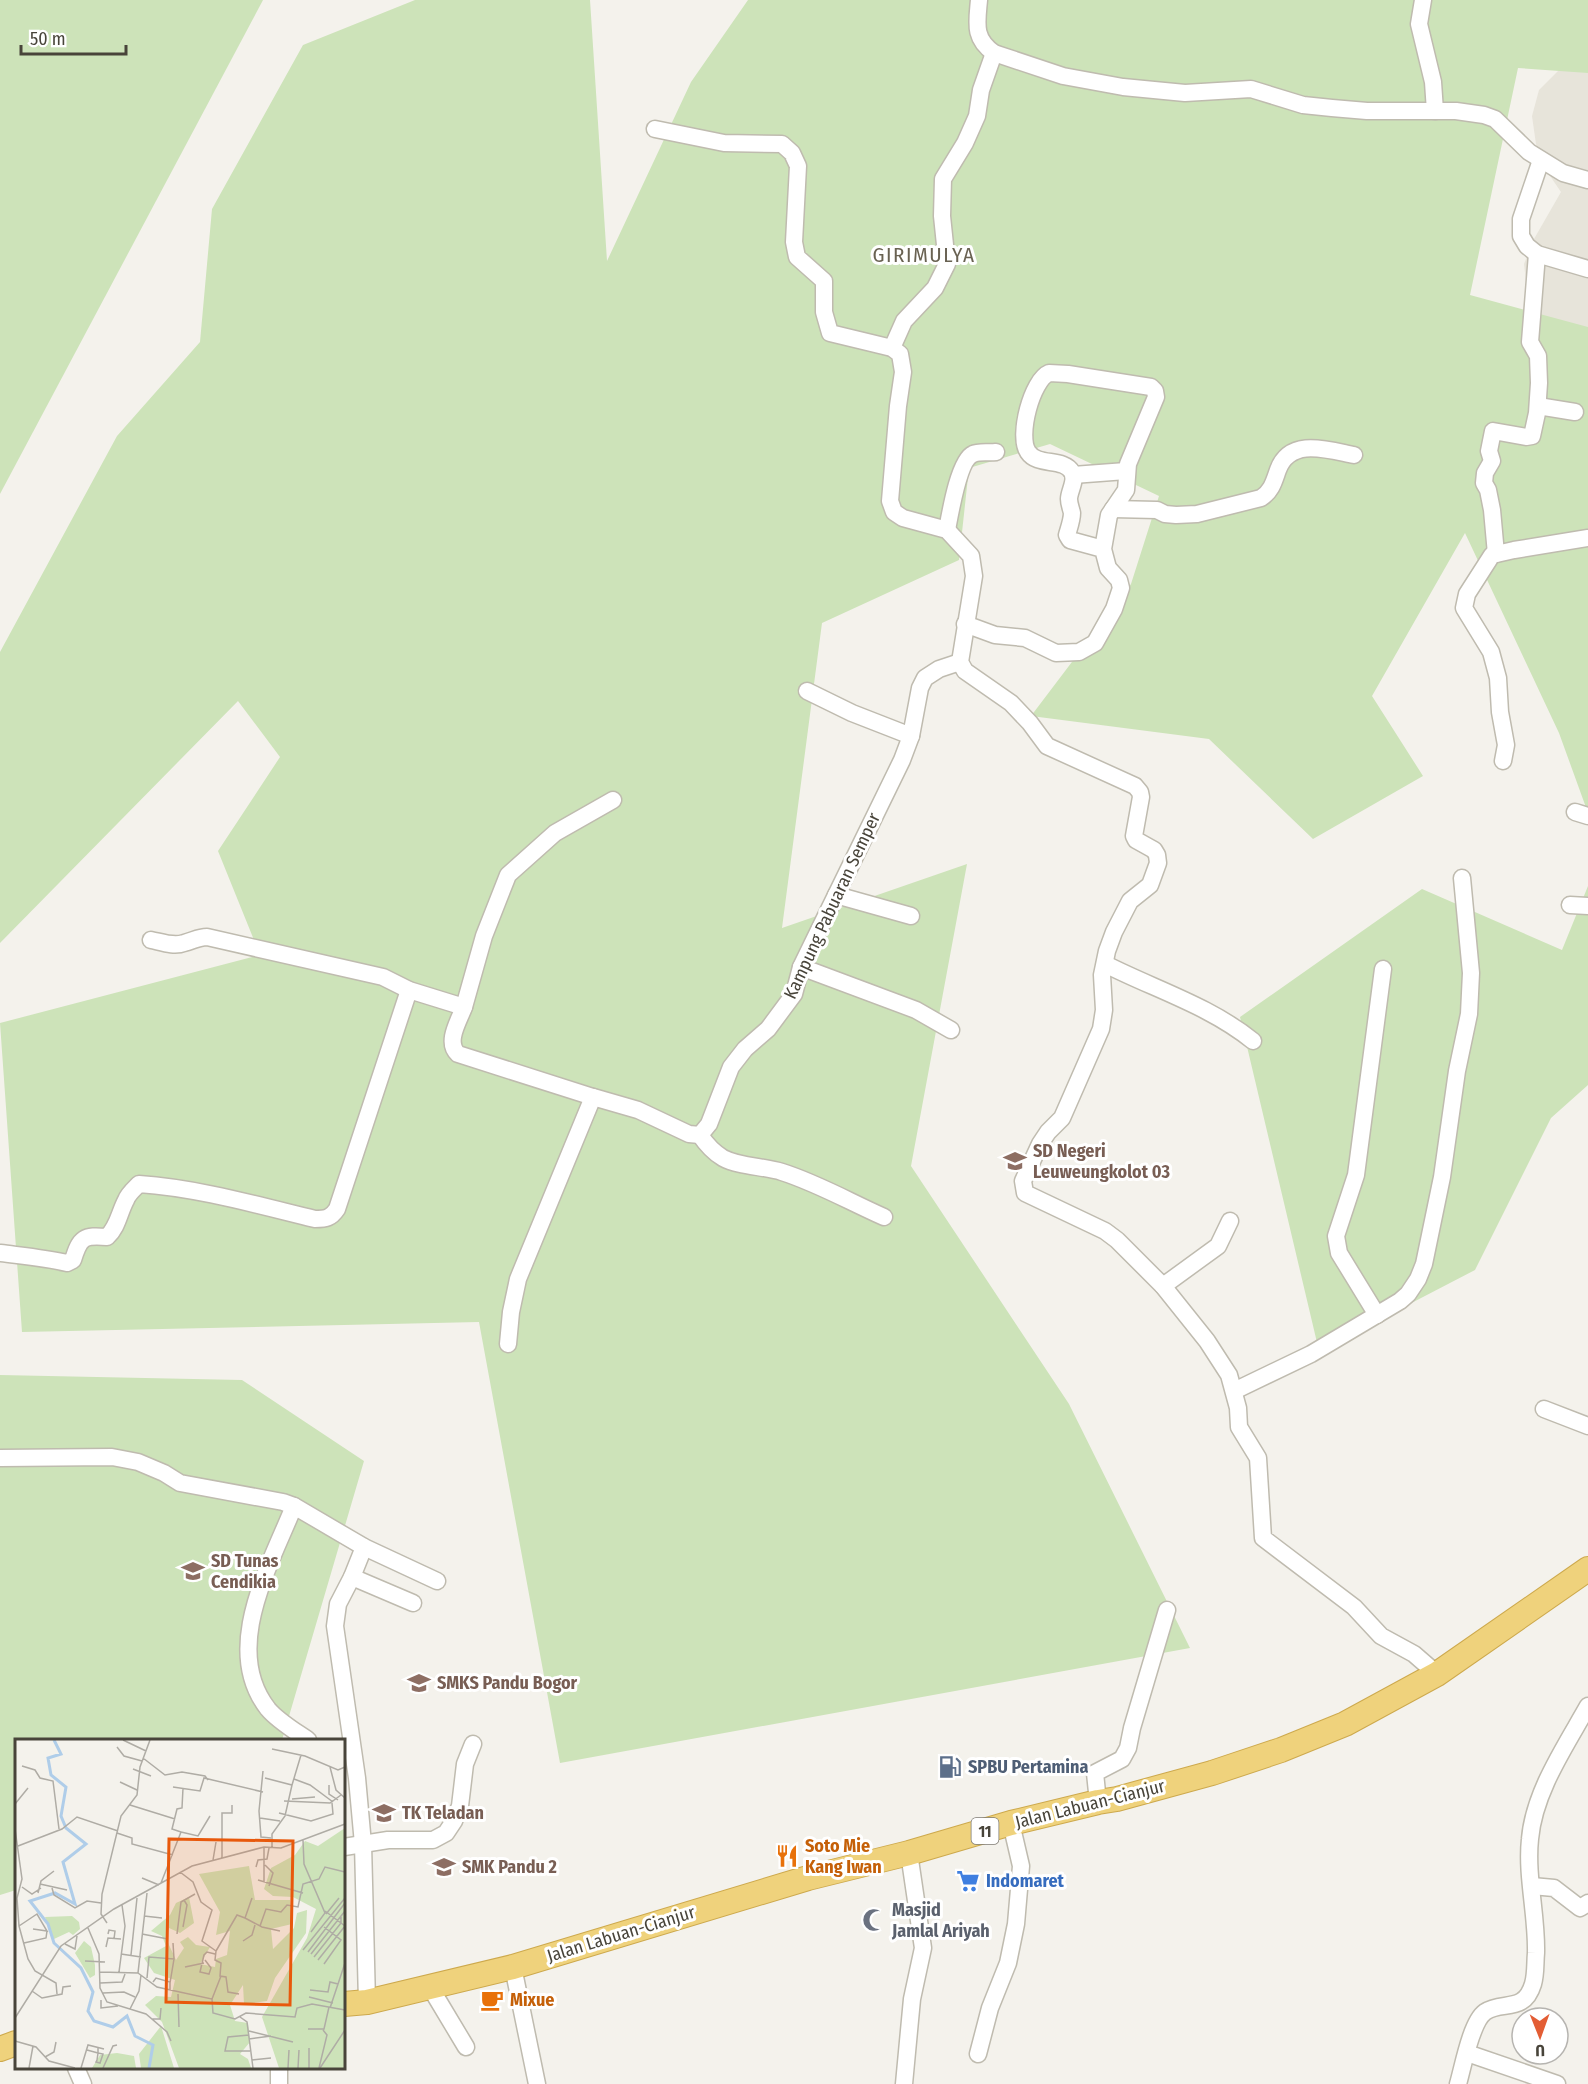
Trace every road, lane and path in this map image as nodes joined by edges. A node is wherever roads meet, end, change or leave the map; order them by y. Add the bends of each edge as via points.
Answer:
1 (980, 0) edge
2 (1423, 0) edge
3 (994, 53) junction
4 (1435, 111) junction
5 (656, 129) dead end
6 (1541, 160) junction
7 (1588, 180) edge
8 (1537, 254) junction
9 (1588, 269) edge
10 (892, 348) junction
11 (1538, 406) junction
12 (1575, 412) dead end
13 (996, 452) dead end
14 (1354, 455) dead end
15 (1126, 471) junction
16 (1073, 475) junction
17 (1113, 509) junction
18 (947, 530) junction
19 (1588, 538) edge
20 (1103, 549) junction
21 (1496, 554) junction
22 (965, 624) junction
23 (960, 662) junction
24 (807, 691) dead end
25 (911, 736) junction
26 (1503, 761) dead end
27 (613, 800) dead end
28 (1462, 878) dead end
29 (836, 895) junction
30 (1570, 905) dead end
31 (1588, 906) edge
32 (911, 916) dead end
33 (151, 940) dead end
34 (1104, 964) junction
35 (801, 967) junction
36 (1383, 969) dead end
37 (409, 990) junction
38 (464, 1007) junction
39 (951, 1030) dead end
40 (1253, 1041) dead end
41 (593, 1097) junction
42 (700, 1135) junction
43 (884, 1217) dead end
44 (1230, 1221) dead end
45 (0, 1253) edge
46 (1163, 1286) junction
47 (1377, 1315) junction
48 (508, 1344) dead end
49 (1234, 1391) junction
50 (1544, 1410) dead end
51 (1588, 1426) edge
52 (0, 1458) edge
53 (294, 1506) junction
54 (364, 1546) junction
55 (1588, 1569) edge
56 (352, 1577) junction
57 (437, 1581) dead end
58 (413, 1603) dead end
59 (1167, 1610) dead end
60 (1437, 1674) junction
61 (1588, 1706) edge
62 (307, 1739) edge
63 (473, 1744) dead end
64 (350, 1773) edge
65 (1098, 1802) junction
66 (1011, 1824) junction
67 (363, 1844) junction
68 (345, 1847) edge
69 (909, 1853) junction
70 (1532, 1886) junction
71 (1588, 1903) edge
72 (513, 1967) junction
73 (430, 1987) junction
74 (355, 2003) edge
75 (15, 2043) edge
76 (466, 2047) dead end
77 (0, 2049) edge
78 (1467, 2053) junction
79 (978, 2054) dead end
80 (77, 2069) edge
81 (83, 2084) edge
82 (537, 2084) edge
83 (904, 2084) edge
84 (1458, 2084) edge
85 (1557, 2084) edge

1 - 3 street via 978,34
2 - 4 street via 1419,24 1433,82
3 - 4 street via 1063,76 1123,87 1185,93 1251,89 1303,105 1367,111
3 - 10 street via 976,116 943,179 947,264 935,288 904,321
4 - 6 street via 1495,119
5 - 10 street via 724,143 782,144 792,153 798,166 794,242 797,257 824,281 824,312 830,333
6 - 7 street via 1563,173
6 - 8 street via 1520,225 1523,242
8 - 9 street
8 - 11 street via 1530,342 1538,356
10 - 18 street via 900,354 903,372 890,501 894,512 903,518
11 - 12 street
11 - 21 street via 1532,436 1493,431 1489,451 1492,461 1484,483
13 - 18 street via 974,453 966,458
14 - 17 street via 1313,448 1294,451 1279,467 1268,493 1212,512 1176,515 1156,510
15 - 16 street
15 - 16 street via 1155,391 1151,387 1049,373 1039,381 1027,410 1025,447 1033,458 1064,466
15 - 17 street via 1126,490
16 - 20 street via 1067,535 1070,540
17 - 20 street
18 - 22 street via 971,556 974,576
19 - 21 street
20 - 22 street via 1108,568 1121,588 1095,643 1086,649 1056,653 1025,638 995,635
21 - 26 street via 1467,594 1464,608 1491,651 1498,678 1506,745
22 - 23 street
23 - 25 street, Kampung Pabuaran Semper via 925,678
23 - 34 street via 965,671 1011,703 1047,746 1135,786 1140,792 1134,836 1154,850 1158,863 1150,885 1130,901 1123,913
24 - 25 street
25 - 29 street, Kampung Pabuaran Semper
27 - 38 street via 555,833 508,875 484,936
28 - 47 street via 1471,973 1469,1014 1442,1177 1419,1280 1403,1299
29 - 32 street
29 - 35 street, Kampung Pabuaran Semper
30 - 31 street
33 - 37 street via 183,944 199,937 217,939 383,977
34 - 40 street via 1213,1014
34 - 46 street via 1101,1029 1062,1118 1041,1144 1023,1189 1027,1195 1106,1232
35 - 39 street via 916,1010
35 - 42 street, Kampung Pabuaran Semper via 794,994 768,1029 731,1067 709,1124
36 - 47 street via 1356,1175 1336,1244
37 - 38 street
37 - 45 street via 337,1209 326,1220 139,1184 126,1198 111,1234 87,1236 80,1241 73,1260 67,1263
38 - 41 street via 452,1039 459,1054
41 - 42 street
41 - 48 street via 518,1279
42 - 43 street via 723,1158 797,1177
44 - 46 street via 1218,1246
46 - 49 street via 1221,1360
47 - 49 street via 1311,1354
49 - 60 street via 1239,1427 1258,1458 1263,1538 1354,1607 1381,1636 1414,1654
50 - 51 street
52 - 53 street via 112,1457 138,1462 180,1483
53 - 54 street
53 - 62 street via 255,1602 248,1656 254,1684 270,1711
54 - 56 street
54 - 57 street
55 - 60 highway, Jalan Labuan-Cianjur / 11
56 - 58 street
56 - 64 street via 338,1604 336,1626
59 - 65 street via 1128,1748 1122,1759 1095,1773
60 - 65 highway, Jalan Labuan-Cianjur / 11 via 1345,1724 1281,1750 1202,1776
61 - 70 street via 1558,1760 1533,1819
63 - 67 street via 465,1764 460,1806 446,1833 433,1840
64 - 67 street
65 - 66 highway, Jalan Labuan-Cianjur / 11
66 - 69 highway, Jalan Labuan-Cianjur / 11
66 - 79 street via 1022,1866 1016,1924 1008,1963 990,2008
67 - 68 street
67 - 74 street
69 - 72 highway, Jalan Labuan-Cianjur / 11 via 808,1878
69 - 83 street via 923,1948 912,1999
70 - 71 street via 1554,1888 1580,1908
70 - 78 street via 1536,1938 1530,1992 1521,2002 1485,2012 1476,2023
72 - 73 highway, Jalan Labuan-Cianjur / 11
72 - 82 street
73 - 74 highway, Jalan Labuan-Cianjur / 11
73 - 76 street
75 - 77 highway
78 - 84 street
78 - 85 street
80 - 81 street

